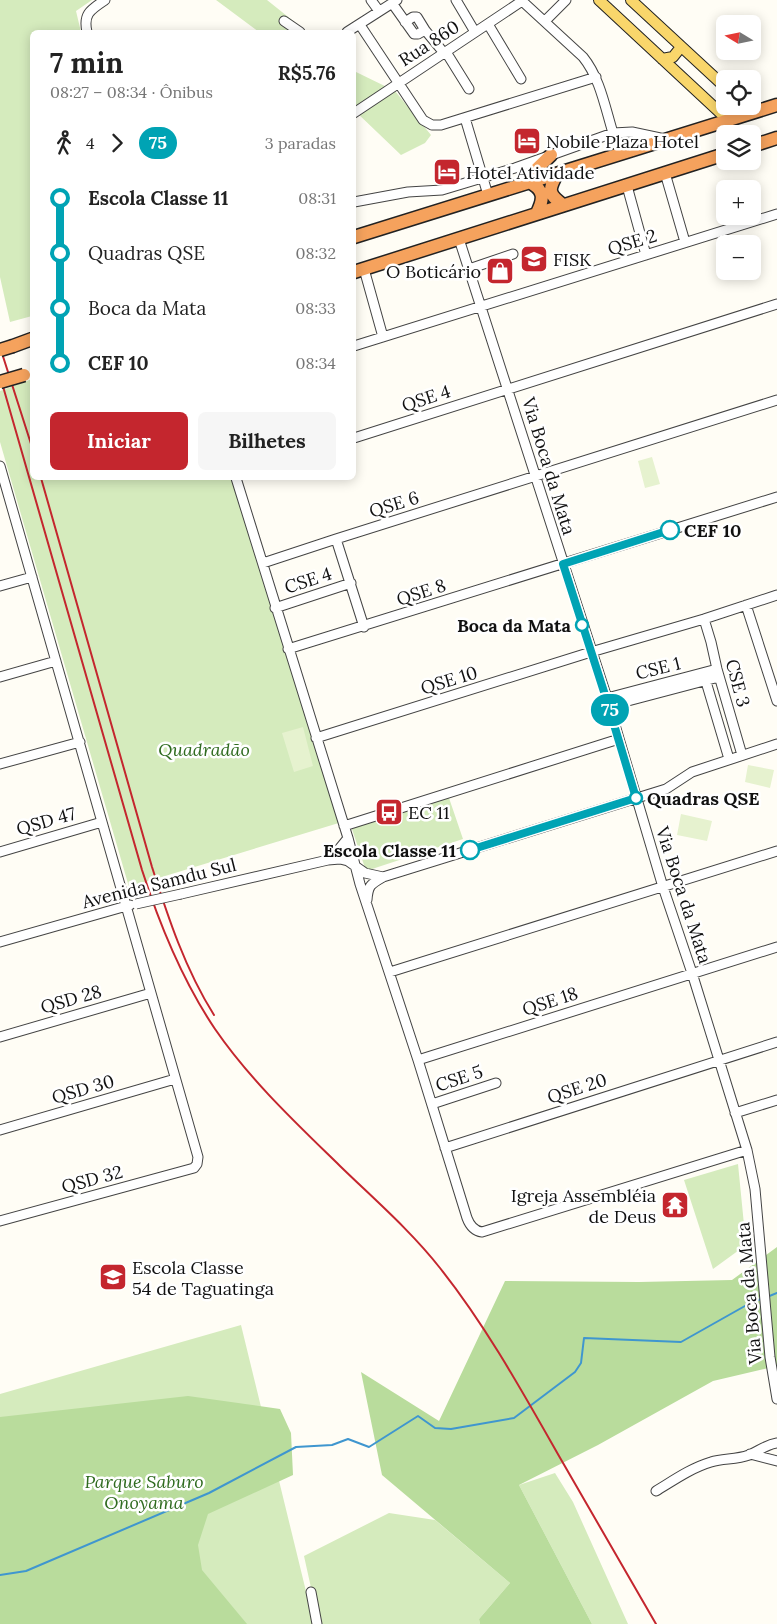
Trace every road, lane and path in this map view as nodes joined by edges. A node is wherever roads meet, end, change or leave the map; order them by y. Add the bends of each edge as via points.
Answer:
1 (105, 0) edge
2 (371, 0) edge
3 (456, 0) edge
4 (521, 0) edge
5 (566, 0) edge
6 (599, 0) edge
7 (631, 0) edge
8 (395, 2) edge
9 (379, 11) junction
10 (284, 21) dead end
11 (546, 21) junction
12 (488, 24) junction
13 (360, 25) junction
14 (87, 30) edge
15 (297, 30) edge
16 (351, 30) edge
17 (475, 32) junction
18 (681, 47) junction
19 (445, 53) junction
20 (662, 59) junction
21 (596, 77) junction
22 (521, 79) dead end
23 (716, 79) edge
24 (399, 82) junction
25 (469, 89) dead end
26 (777, 105) edge
27 (761, 107) edge
28 (356, 112) edge
29 (738, 115) edge
30 (465, 118) junction
31 (728, 120) junction
32 (613, 133) junction
33 (777, 138) edge
34 (668, 140) junction
35 (761, 143) edge
36 (550, 155) junction
37 (716, 157) edge
38 (665, 173) junction
39 (557, 174) junction
40 (484, 177) junction
41 (524, 184) junction
42 (626, 186) junction
43 (488, 195) junction
44 (356, 202) edge
45 (563, 205) junction
46 (537, 214) junction
47 (777, 214) edge
48 (356, 236) edge
49 (459, 238) junction
50 (685, 242) junction
51 (513, 254) dead end
52 (646, 254) junction
53 (469, 269) junction
54 (359, 270) edge
55 (777, 304) edge
56 (480, 307) junction
57 (383, 337) junction
58 (30, 340) edge
59 (356, 345) edge
60 (0, 350) edge
61 (28, 373) edge
62 (0, 382) edge
63 (508, 388) junction
64 (777, 400) edge
65 (356, 437) edge
66 (0, 466) edge
67 (535, 476) junction
68 (237, 480) edge
69 (4, 493) edge
70 (777, 497) edge
71 (336, 538) junction
72 (262, 563) junction
73 (563, 564) junction
74 (32, 577) junction
75 (351, 583) junction
76 (0, 586) edge
77 (777, 595) edge
78 (746, 605) junction
79 (275, 608) junction
80 (704, 619) junction
81 (364, 627) junction
82 (288, 649) junction
83 (591, 652) junction
84 (56, 661) junction
85 (718, 673) junction
86 (0, 677) edge
87 (704, 677) junction
88 (775, 689) edge
89 (777, 701) edge
90 (608, 702) junction
91 (316, 738) junction
92 (618, 739) junction
93 (80, 742) junction
94 (775, 746) edge
95 (742, 755) junction
96 (729, 759) junction
97 (0, 764) edge
98 (636, 798) junction
99 (102, 822) junction
100 (344, 826) junction
101 (348, 838) junction
102 (777, 851) edge
103 (0, 852) edge
104 (328, 860) junction
105 (355, 868) junction
106 (383, 877) junction
107 (662, 886) junction
108 (367, 900) junction
109 (126, 906) junction
110 (0, 942) edge
111 (777, 947) edge
112 (390, 972) junction
113 (692, 973) junction
114 (151, 993) junction
115 (0, 1037) edge
116 (777, 1042) edge
117 (418, 1060) junction
118 (718, 1061) junction
119 (175, 1079) junction
120 (496, 1083) dead end
121 (777, 1100) edge
122 (432, 1104) junction
123 (735, 1113) junction
124 (0, 1130) edge
125 (445, 1148) junction
126 (747, 1150) junction
127 (0, 1221) edge
128 (777, 1399) edge
129 (777, 1443) edge
130 (750, 1454) junction
131 (777, 1461) edge
132 (656, 1491) dead end
133 (311, 1592) dead end
134 (317, 1624) edge

1 - 14 street via 88,14 85,23
2 - 9 street
3 - 17 street
4 - 11 street
4 - 12 street, Rua 860
5 - 11 street
6 - 20 main road
7 - 18 main road
8 - 9 street
8 - 19 street via 406,22 416,18
9 - 13 street
10 - 15 street
11 - 21 street via 584,56
12 - 17 street, Rua 860
12 - 22 street
13 - 16 street
13 - 24 street
17 - 19 street, Rua 860
18 - 20 main road via 673,57
18 - 23 main road
19 - 24 street, Rua 860
19 - 25 street
20 - 31 main road
21 - 30 street
21 - 32 street
24 - 28 street, Rua 860
24 - 30 street via 428,124 441,125
26 - 27 highway
29 - 31 highway
30 - 40 street
31 - 34 highway
32 - 34 street via 632,132
32 - 36 street
33 - 35 highway
34 - 39 highway
36 - 40 street
36 - 41 highway
37 - 38 highway
38 - 42 highway
38 - 50 street
39 - 41 highway
39 - 45 highway via 550,188 551,194
40 - 43 street
40 - 44 street via 442,190 408,192
41 - 43 highway
41 - 46 highway via 538,187 541,192
42 - 45 highway
42 - 52 street
43 - 48 highway
45 - 46 highway
46 - 49 highway
47 - 50 street, QSE 2
49 - 53 street, Via Boca da Mata
49 - 54 highway
50 - 52 street, QSE 2
51 - 53 street
52 - 56 street, QSE 2
53 - 56 street, Via Boca da Mata
54 - 57 street
55 - 63 street, QSE 4
56 - 57 street, QSE 2
56 - 63 street, Via Boca da Mata
57 - 59 street, QSE 2
58 - 60 highway, bridge
61 - 62 highway, bridge
63 - 65 street, QSE 4
63 - 67 street, Via Boca da Mata
64 - 67 street, QSE 6
66 - 69 street
67 - 71 street, QSE 6
67 - 73 street, Via Boca da Mata
68 - 72 street
69 - 74 street
70 - 73 street, QSE 8
71 - 72 street, QSE 6
71 - 75 street
72 - 79 street
73 - 81 street, QSE 8
73 - 83 street, Via Boca da Mata
74 - 76 street
74 - 84 street
75 - 79 street, CSE 4
75 - 81 street
77 - 78 street, QSE 10
78 - 80 street, QSE 10
78 - 88 street
79 - 82 street
80 - 83 street, QSE 10
80 - 85 street, CSE 3
81 - 82 street, QSE 8
82 - 91 street
83 - 90 street, Via Boca da Mata
83 - 91 street, QSE 10
84 - 86 street
84 - 93 street
85 - 87 street, CSE 1
85 - 95 street, CSE 3
87 - 90 street, CSE 1
87 - 96 street, CSE 3
88 - 89 street
90 - 92 street, Via Boca da Mata
91 - 100 street
92 - 98 street, Via Boca da Mata
92 - 100 street
93 - 97 street
93 - 99 street
94 - 95 street
95 - 96 street
96 - 98 street via 692,772 666,789
98 - 106 street
98 - 107 street, Via Boca da Mata
99 - 103 street, QSD 47
99 - 109 street
100 - 101 street
101 - 104 street
101 - 105 street
102 - 107 street
104 - 105 street, Avenida Samdu Sul via 344,860
104 - 109 street, Avenida Samdu Sul, bridge
105 - 106 street, Avenida Samdu Sul
105 - 108 street
106 - 108 street via 370,885
107 - 112 street
107 - 113 street, Via Boca da Mata
108 - 112 street
109 - 110 street, Avenida Samdu Sul
109 - 114 street
111 - 113 street, QSE 18
112 - 117 street
113 - 117 street, QSE 18
113 - 118 street, Via Boca da Mata
114 - 115 street, QSD 28
114 - 119 street
116 - 118 street, QSE 20
117 - 122 street
118 - 123 street, Via Boca da Mata
118 - 125 street, QSE 20
119 - 124 street, QSD 30
119 - 127 street, QSD 32 via 198,1157 194,1168
120 - 122 street, CSE 5
121 - 123 street
122 - 125 street
123 - 126 street, Via Boca da Mata
125 - 126 street via 469,1223 474,1230 482,1232
126 - 128 street, Via Boca da Mata via 755,1189 770,1357
129 - 130 street
130 - 131 street
130 - 132 street via 712,1461
133 - 134 street

